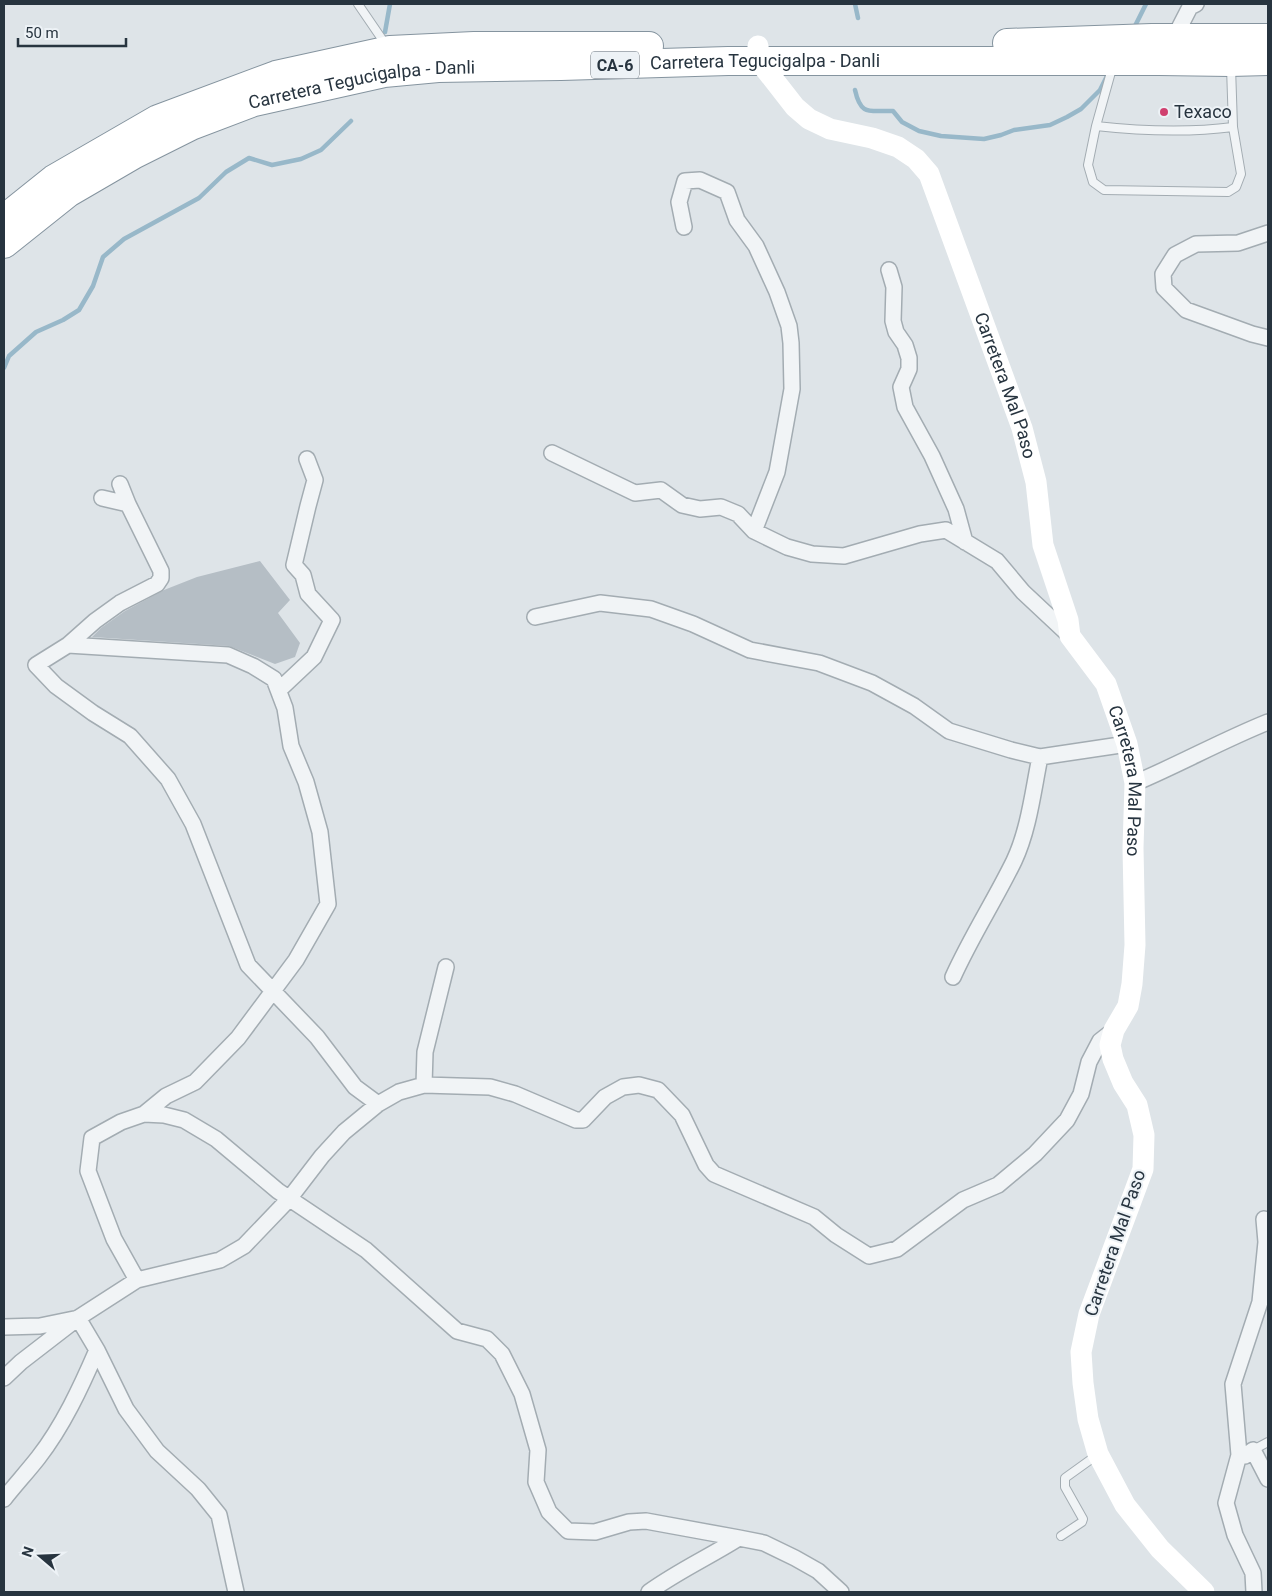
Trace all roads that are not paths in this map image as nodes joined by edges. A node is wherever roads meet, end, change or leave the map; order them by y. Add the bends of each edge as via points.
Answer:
1 (358, 4) edge
2 (1196, 4) edge
3 (1268, 38) edge
4 (390, 50) junction
5 (1166, 50) junction
6 (758, 54) junction
7 (1114, 61) junction
8 (1268, 61) edge
9 (1230, 62) junction
10 (1096, 126) junction
11 (1233, 127) junction
12 (4, 219) edge
13 (684, 227) dead end
14 (1268, 233) edge
15 (4, 244) edge
16 (889, 270) dead end
17 (1268, 338) edge
18 (552, 453) dead end
19 (307, 459) dead end
20 (120, 484) dead end
21 (102, 498) dead end
22 (128, 504) junction
23 (754, 531) junction
24 (965, 542) junction
25 (535, 617) dead end
26 (1070, 636) junction
27 (68, 645) junction
28 (279, 690) junction
29 (1268, 722) edge
30 (1128, 744) junction
31 (1040, 757) junction
32 (1134, 783) junction
33 (446, 967) dead end
34 (954, 977) dead end
35 (273, 990) junction
36 (1114, 1030) junction
37 (424, 1084) junction
38 (378, 1104) junction
39 (144, 1114) junction
40 (289, 1199) junction
41 (1264, 1219) dead end
42 (137, 1280) junction
43 (78, 1318) junction
44 (4, 1327) edge
45 (97, 1350) junction
46 (4, 1378) edge
47 (1268, 1442) edge
48 (1246, 1452) junction
49 (1098, 1454) junction
50 (1268, 1479) edge
51 (4, 1499) edge
52 (1061, 1536) dead end
53 (739, 1538) junction
54 (236, 1592) edge
55 (649, 1592) edge
56 (841, 1592) edge
57 (1204, 1592) edge
58 (1254, 1592) edge

1 - 4 lane
2 - 5 street via 1190,8
3 - 5 highway, Carretera Tegucigalpa - Danli / CA-6
4 - 6 highway, Carretera Tegucigalpa - Danli / CA-6 via 474,46
4 - 12 highway, Carretera Tegucigalpa - Danli / CA-6 via 276,76 158,119 54,179
5 - 6 highway, Carretera Tegucigalpa - Danli / CA-6 via 836,42
5 - 7 highway, Carretera Tegucigalpa - Danli / CA-6
5 - 9 highway, Carretera Tegucigalpa - Danli / CA-6
6 - 7 highway, Carretera Tegucigalpa - Danli / CA-6
6 - 15 highway, Carretera Tegucigalpa - Danli / CA-6 via 384,73 254,102 192,126 135,154 68,193
6 - 26 street, Carretera Mal Paso via 795,107 809,120 830,129 898,147 916,159 928,174 1022,428 1036,482 1043,545 1068,620
7 - 10 lane
8 - 9 highway, Carretera Tegucigalpa - Danli / CA-6
9 - 11 lane
10 - 11 lane via 1128,130 1204,131
10 - 11 lane via 1088,165 1093,182 1104,190 1228,192 1236,187 1241,174
13 - 23 street via 679,202 685,181 700,180 727,192 737,220 756,246 770,276 788,326 792,390 777,472
14 - 17 street via 1238,243 1196,244 1175,255 1164,274 1164,288 1186,310
16 - 24 street via 894,287 893,321 909,358 909,369 900,387 905,407 956,509
18 - 23 street via 635,493 662,490 682,504 700,509 721,507 738,514
19 - 28 street via 315,480 294,565 303,575 308,594 332,620 314,657
20 - 22 street
21 - 22 street
22 - 27 street via 161,571 161,578 157,584 95,620
23 - 24 street via 787,547 812,554 844,556 920,534 946,530
24 - 26 street via 997,561 1023,592
25 - 31 street via 600,602 651,609 750,650 819,663 872,683 914,706 948,731
26 - 30 street, Carretera Mal Paso via 1106,684
27 - 28 street via 228,656 274,678
27 - 35 street via 36,665 56,686 130,736 168,780 193,824 248,965
28 - 35 street via 291,746 306,782 320,832 328,904 296,960
29 - 32 street
30 - 31 street
30 - 32 street, Carretera Mal Paso
31 - 34 street via 1028,820 1015,860 962,956
32 - 36 street, Carretera Mal Paso via 1135,945 1132,984 1128,1006
33 - 37 street via 425,1052
35 - 38 street via 317,1037 355,1087
35 - 39 street via 238,1038 195,1082 166,1096
36 - 37 street via 1100,1041 1089,1062 1081,1094 1068,1120 1035,1154 998,1186 963,1200 897,1249 869,1256 814,1217 714,1174 706,1165 682,1115 658,1090 639,1085 623,1087 605,1097 583,1120 576,1120 490,1087
36 - 49 street, Carretera Mal Paso via 1110,1045 1113,1059 1137,1105 1144,1135 1143,1169 1089,1314 1081,1352 1088,1420
37 - 38 street via 399,1092
38 - 40 street via 344,1132
39 - 40 street via 184,1120 201,1129
39 - 42 street via 92,1138 88,1171 114,1239
40 - 42 street via 244,1246 220,1260
40 - 53 street via 366,1250 457,1331 487,1339 502,1354 522,1394 538,1450 536,1482 549,1512 568,1531 595,1532 629,1522 646,1521
41 - 48 street via 1266,1242 1260,1302 1233,1384
42 - 43 street
43 - 44 street via 40,1326
43 - 45 street
43 - 46 street
45 - 51 street via 56,1431
45 - 54 street via 126,1409 156,1451 198,1489 219,1515
47 - 48 lane
48 - 50 street
48 - 58 street via 1226,1503 1235,1535 1253,1573
49 - 52 lane via 1066,1478 1065,1487 1083,1518
49 - 57 street, Carretera Mal Paso via 1125,1505 1160,1549
53 - 55 street
53 - 56 street via 764,1544 795,1558 818,1571

